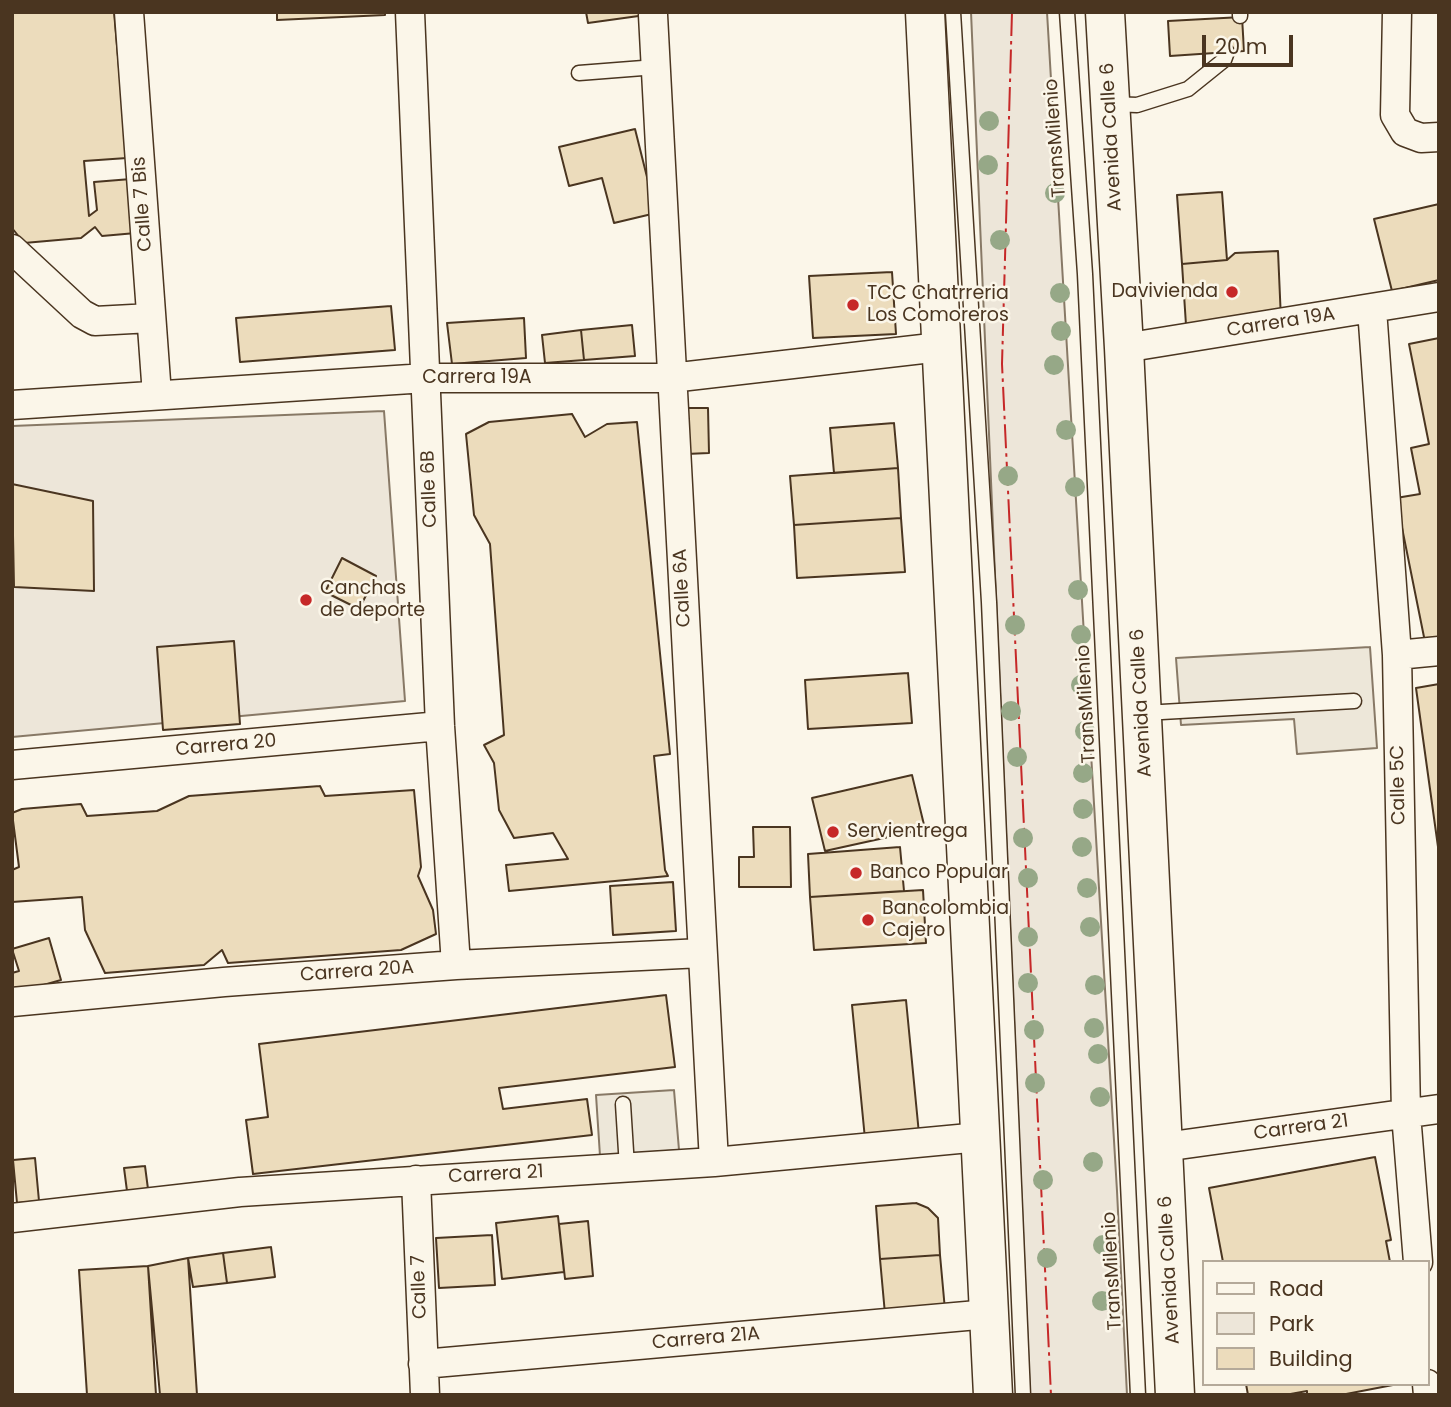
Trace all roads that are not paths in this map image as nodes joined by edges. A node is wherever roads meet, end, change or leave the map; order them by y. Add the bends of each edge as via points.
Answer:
1 (129, 12) edge
2 (410, 12) edge
3 (925, 12) edge
4 (953, 12) edge
5 (1067, 12) edge
6 (1105, 12) edge
7 (1398, 12) edge
8 (653, 15) dead end
9 (1227, 52) dead end
10 (656, 67) junction
11 (579, 73) dead end
12 (1110, 104) junction
13 (1439, 137) edge
14 (12, 249) edge
15 (1439, 297) edge
16 (1372, 309) junction
17 (151, 318) junction
18 (940, 347) junction
19 (1124, 348) junction
20 (426, 377) junction
21 (671, 378) junction
22 (157, 395) junction
23 (12, 405) edge
24 (1439, 651) edge
25 (1397, 655) junction
26 (1354, 701) dead end
27 (1142, 713) junction
28 (440, 726) junction
29 (12, 765) edge
30 (702, 953) junction
31 (456, 965) junction
32 (12, 1002) edge
33 (623, 1104) dead end
34 (1439, 1109) edge
35 (1406, 1114) junction
36 (980, 1137) junction
37 (1164, 1147) junction
38 (714, 1162) junction
39 (627, 1167) junction
40 (416, 1180) junction
41 (12, 1218) edge
42 (1418, 1260) edge
43 (989, 1314) junction
44 (423, 1364) junction
45 (425, 1395) edge
46 (993, 1395) edge
47 (1023, 1395) edge
48 (1138, 1395) edge
49 (1175, 1395) edge

1 - 17 street, Calle 7 Bis
2 - 20 street, Calle 6B
3 - 18 main road
4 - 47 lane via 989,602
5 - 48 lane, TransMilenio via 1085,287
6 - 12 main road, Avenida Calle 6
7 - 13 street via 1395,115 1405,132 1421,138
8 - 10 street, Calle 6A
9 - 12 lane via 1224,60 1188,89 1137,105
10 - 11 lane
10 - 21 street, Calle 6A
12 - 19 main road, Avenida Calle 6
14 - 17 street via 95,321
15 - 16 street, Carrera 19A
16 - 19 street, Carrera 19A
16 - 25 street, Calle 5C
17 - 22 street, Calle 7 Bis
18 - 21 street, Carrera 19A
18 - 36 main road
19 - 27 main road, Avenida Calle 6
20 - 21 street, Carrera 19A
20 - 22 street, Carrera 19A
20 - 28 street, Calle 6B
21 - 30 street, Calle 6A
22 - 23 street, Carrera 19A
24 - 25 street
25 - 35 street, Calle 5C
26 - 27 lane
27 - 37 main road, Avenida Calle 6
28 - 29 street, Carrera 20
28 - 31 street, Calle 6B
30 - 31 street, Carrera 20A
30 - 38 street, Calle 6A
31 - 32 street, Carrera 20A
33 - 39 lane
34 - 35 street, Carrera 21
35 - 37 street, Carrera 21
35 - 42 street, Calle 5C
36 - 38 street, Carrera 21
36 - 43 main road
37 - 49 main road, Avenida Calle 6
38 - 39 street, Carrera 21
39 - 40 street, Carrera 21
40 - 41 street, Carrera 21 via 240,1192
40 - 44 street, Calle 7
43 - 44 street, Carrera 21A
43 - 46 main road
44 - 45 street, Calle 7

